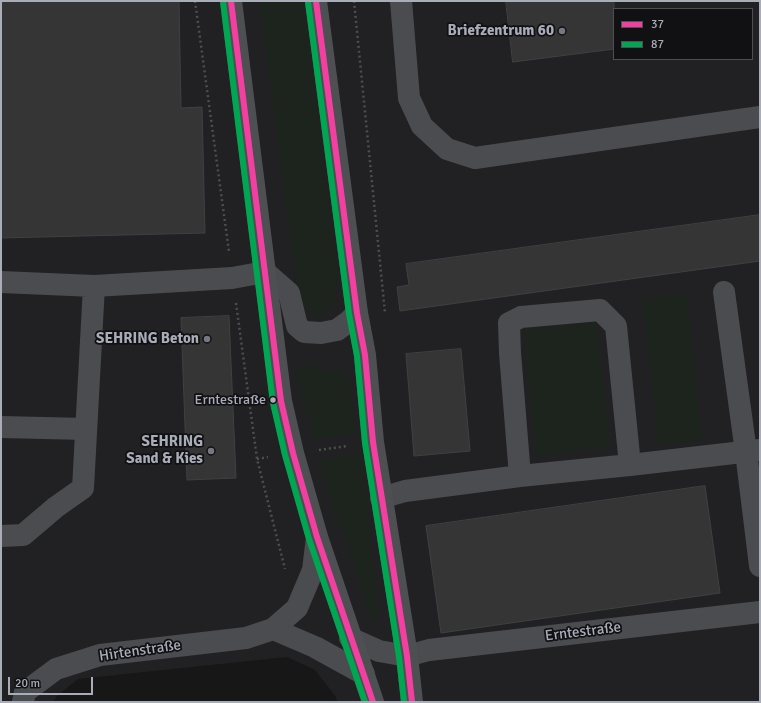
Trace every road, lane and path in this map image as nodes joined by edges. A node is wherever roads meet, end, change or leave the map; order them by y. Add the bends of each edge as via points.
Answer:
1 (231, 1) edge
2 (316, 1) edge
3 (401, 1) edge
4 (760, 118) edge
5 (265, 272) junction
6 (1, 282) edge
7 (94, 286) junction
8 (724, 292) dead end
9 (357, 312) junction
10 (1, 427) edge
11 (86, 429) junction
12 (373, 442) junction
13 (753, 451) edge
14 (293, 453) junction
15 (630, 465) junction
16 (520, 476) junction
17 (381, 498) junction
18 (1, 536) edge
19 (317, 537) junction
20 (760, 566) edge
21 (760, 612) edge
22 (273, 629) junction
23 (350, 638) junction
24 (407, 656) junction
25 (364, 674) junction
26 (23, 702) edge
27 (373, 702) edge
28 (412, 702) edge

1 - 5 main road
2 - 9 main road
3 - 4 street via 409,98 422,126 447,150 475,158
5 - 7 street via 232,278
5 - 9 street via 289,293 297,326 304,332 321,333 337,330
5 - 14 main road via 281,401
6 - 7 street
7 - 11 street
8 - 13 street
9 - 12 main road
10 - 11 street
11 - 18 street via 83,488 23,535
12 - 14 path
12 - 17 main road
13 - 15 street
13 - 20 street
14 - 19 main road
15 - 16 street
15 - 16 street via 616,326 600,310 521,317 510,323
16 - 17 street via 405,491
17 - 24 main road
19 - 22 street, Hirtenstraße via 313,570 297,608
19 - 23 main road
21 - 24 street, Erntestraße via 429,650
22 - 25 street via 315,647
22 - 26 street, Hirtenstraße via 246,638 100,655 56,669 25,692
23 - 24 street via 379,651
23 - 25 main road
24 - 28 main road
25 - 27 main road

